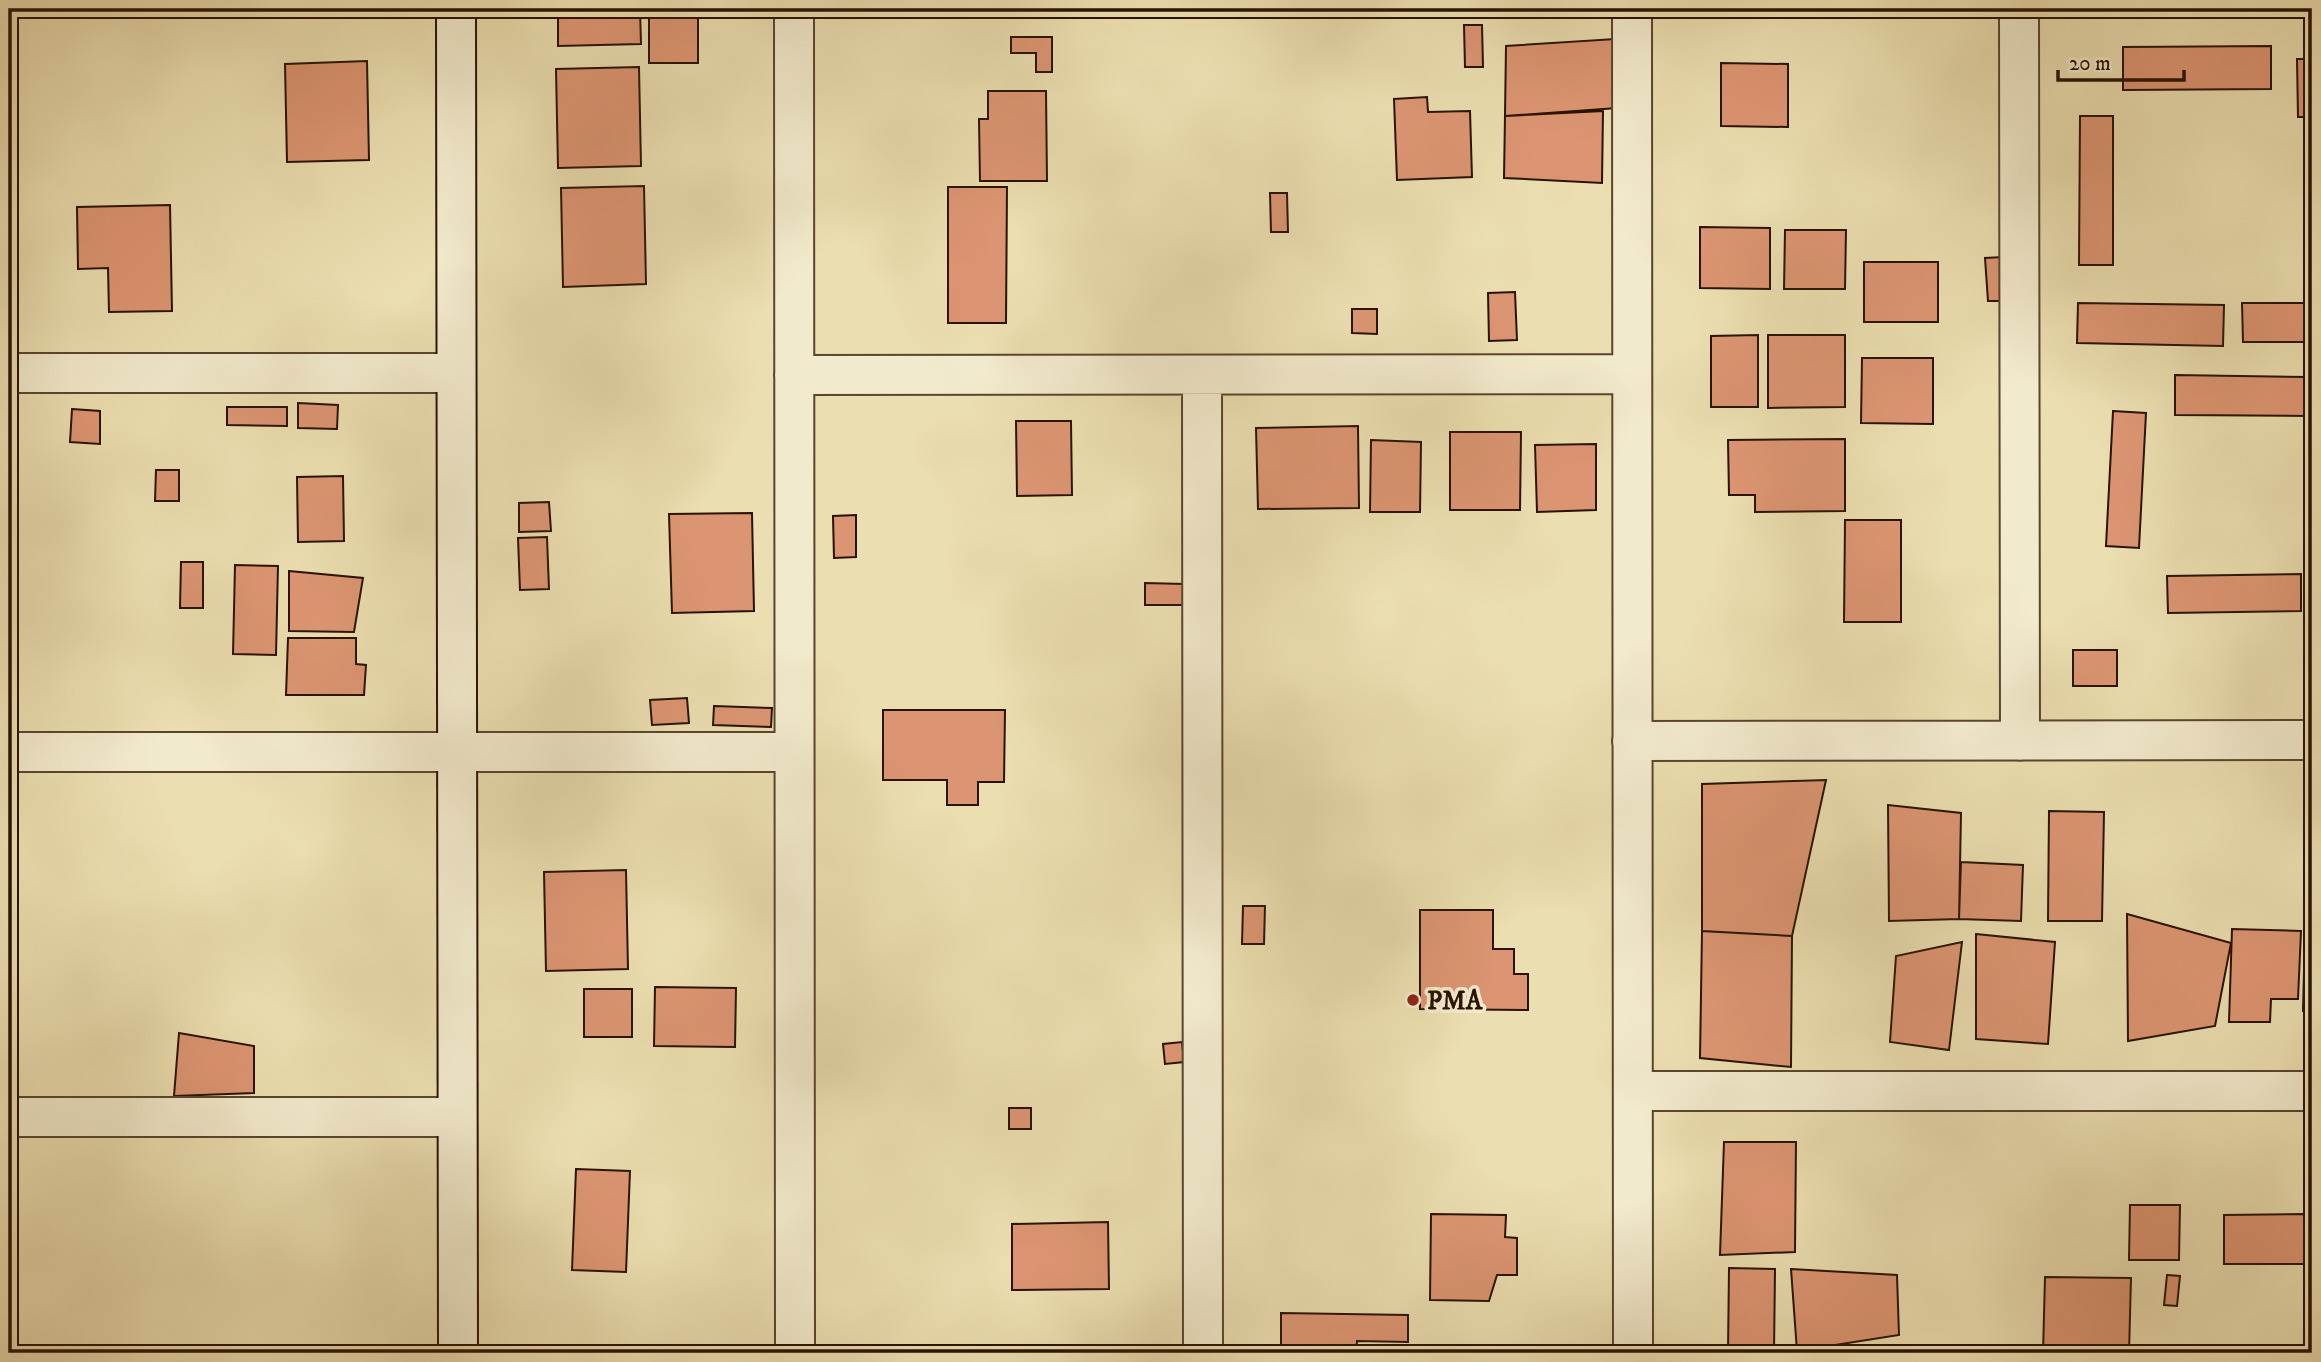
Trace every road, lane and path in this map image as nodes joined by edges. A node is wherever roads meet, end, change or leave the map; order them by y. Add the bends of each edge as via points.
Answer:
1 (456, 9) edge
2 (794, 9) edge
3 (1632, 9) edge
4 (2019, 9) edge
5 (9, 373) edge
6 (456, 373) junction
7 (1632, 374) junction
8 (794, 375) junction
9 (1202, 375) junction
10 (2312, 740) edge
11 (1632, 741) junction
12 (2020, 741) junction
13 (9, 752) edge
14 (457, 752) junction
15 (794, 752) junction
16 (1633, 1091) junction
17 (2312, 1091) edge
18 (9, 1116) edge
19 (457, 1116) junction
20 (457, 1353) edge
21 (795, 1353) edge
22 (1203, 1353) edge
23 (1633, 1353) edge

1 - 6 street
2 - 8 street
3 - 7 street
4 - 12 street
5 - 6 street
6 - 14 street
7 - 9 street
7 - 11 street
8 - 9 street
8 - 15 street
9 - 22 street
10 - 12 street
11 - 12 street
11 - 16 street
13 - 14 street
14 - 15 street
14 - 19 street
15 - 21 street
16 - 17 street
16 - 23 street
18 - 19 street
19 - 20 street

